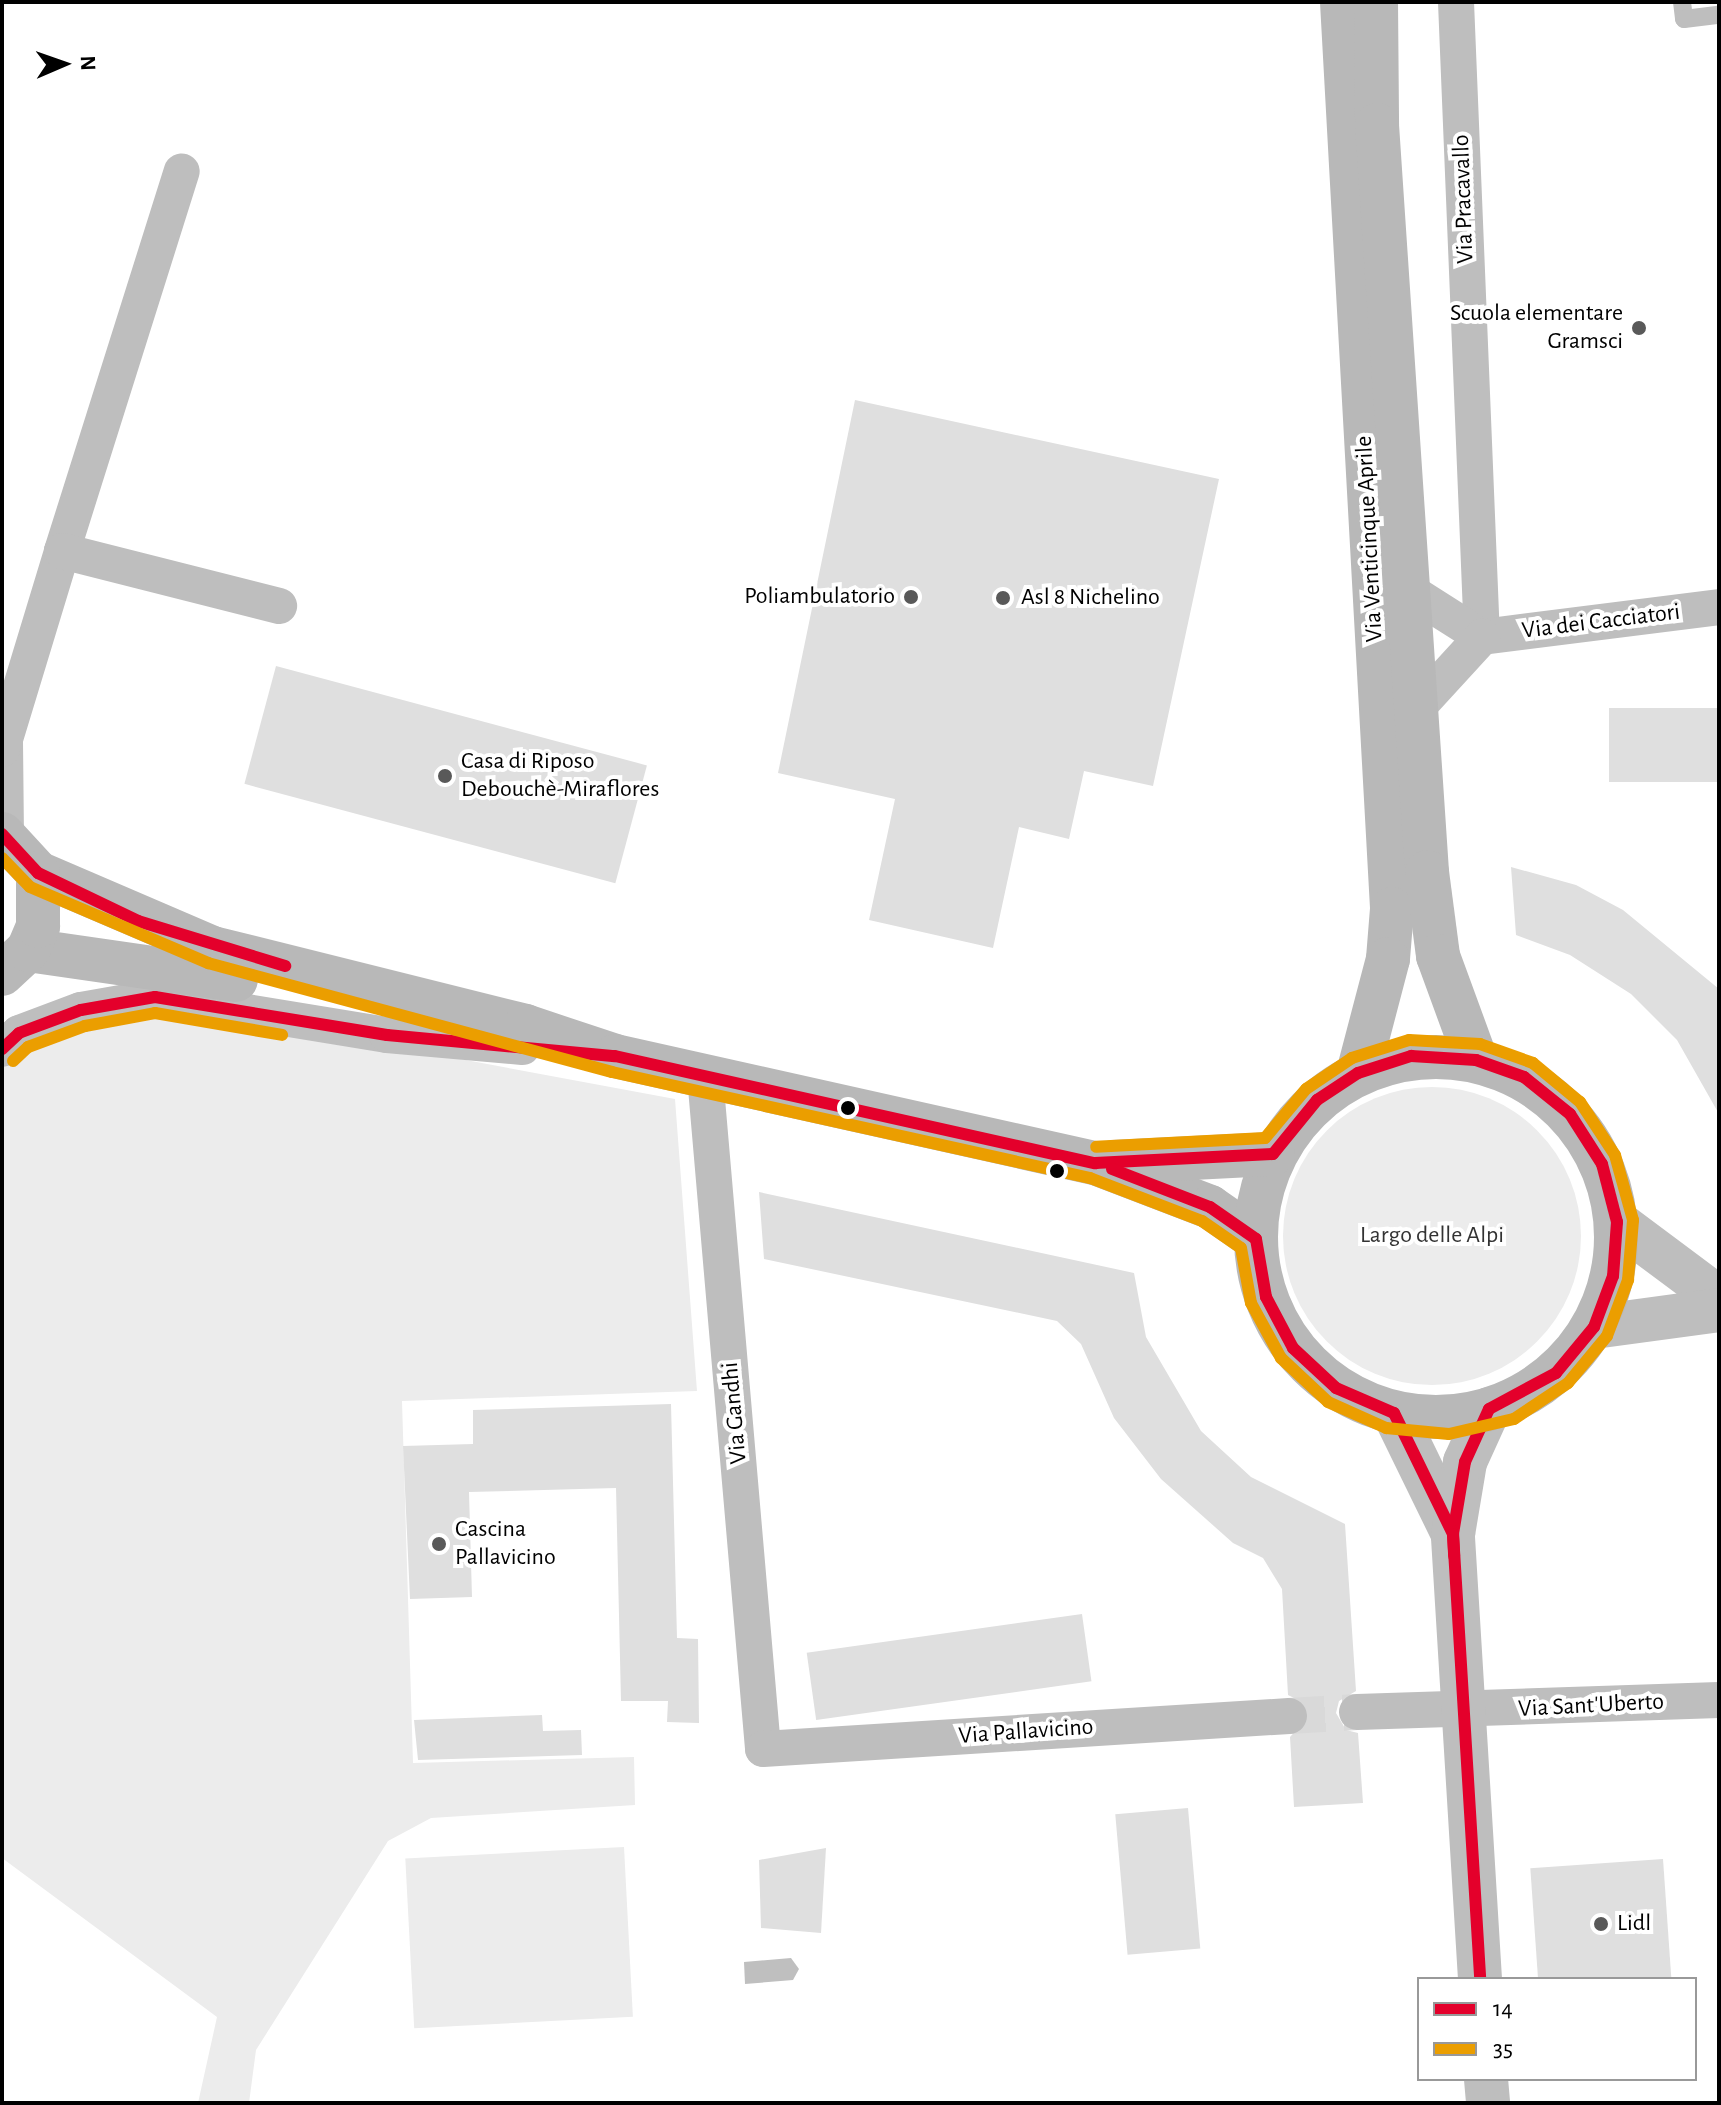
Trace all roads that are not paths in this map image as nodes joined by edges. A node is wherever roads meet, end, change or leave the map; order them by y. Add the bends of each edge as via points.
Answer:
1 (1342, 2) edge
2 (1376, 2) edge
3 (1456, 2) edge
4 (1682, 2) edge
5 (1719, 15) edge
6 (182, 171) dead end
7 (62, 551) junction
8 (1408, 590) junction
9 (279, 606) dead end
10 (1719, 607) edge
11 (1482, 637) junction
12 (1416, 709) junction
13 (4, 745) edge
14 (4, 836) edge
15 (38, 873) junction
16 (15, 962) edge
17 (522, 1047) junction
18 (2, 1049) edge
19 (615, 1056) junction
20 (1476, 1060) junction
21 (1358, 1073) junction
22 (705, 1076) junction
23 (1273, 1154) junction
24 (1095, 1163) junction
25 (1617, 1222) junction
26 (1256, 1239) junction
27 (1719, 1298) edge
28 (1719, 1310) edge
29 (1594, 1327) junction
30 (1489, 1409) junction
31 (1394, 1413) junction
32 (1453, 1534) junction
33 (1719, 1700) edge
34 (1463, 1709) junction
35 (1357, 1712) tunnel mouth
36 (1289, 1716) tunnel mouth
37 (763, 1749) joint
38 (1480, 1977) edge
39 (1486, 2081) edge
40 (1488, 2103) edge

1 - 21 main road, Via Venticinque Aprile via 1392,909 1388,959
2 - 8 main road, Via Venticinque Aprile
3 - 11 street, Via Pracavallo
4 - 5 lane via 1684,19
6 - 7 street
7 - 9 street
7 - 13 street
8 - 11 street, Via Venticinque Aprile
8 - 12 main road, Via Venticinque Aprile
10 - 11 street, Via dei Cacciatori
11 - 12 street
12 - 20 main road, Via Venticinque Aprile via 1438,956
13 - 14 street
14 - 15 main road
15 - 16 main road via 38,926
15 - 19 main road via 213,948 525,1026
16 - 17 main road via 194,970
17 - 18 street via 387,1035 155,997 81,1010 19,1033
17 - 19 main road
19 - 22 main road
20 - 21 main road via 1411,1056
20 - 25 main road via 1524,1077 1570,1114 1602,1164
21 - 23 main road via 1317,1100
22 - 24 main road
22 - 37 street, Via Gandhi
23 - 24 main road
23 - 26 main road via 1258,1194
24 - 26 main road via 1210,1207
25 - 27 street
25 - 29 main road via 1613,1276
26 - 31 main road via 1266,1297 1293,1348 1336,1388
28 - 29 street
29 - 30 main road via 1556,1373
30 - 31 main road via 1447,1418
30 - 32 street via 1465,1462
31 - 32 street
32 - 34 street
33 - 34 street, Via Sant'Uberto
34 - 35 street
34 - 38 street
36 - 37 street, Via Pallavicino
39 - 40 street

